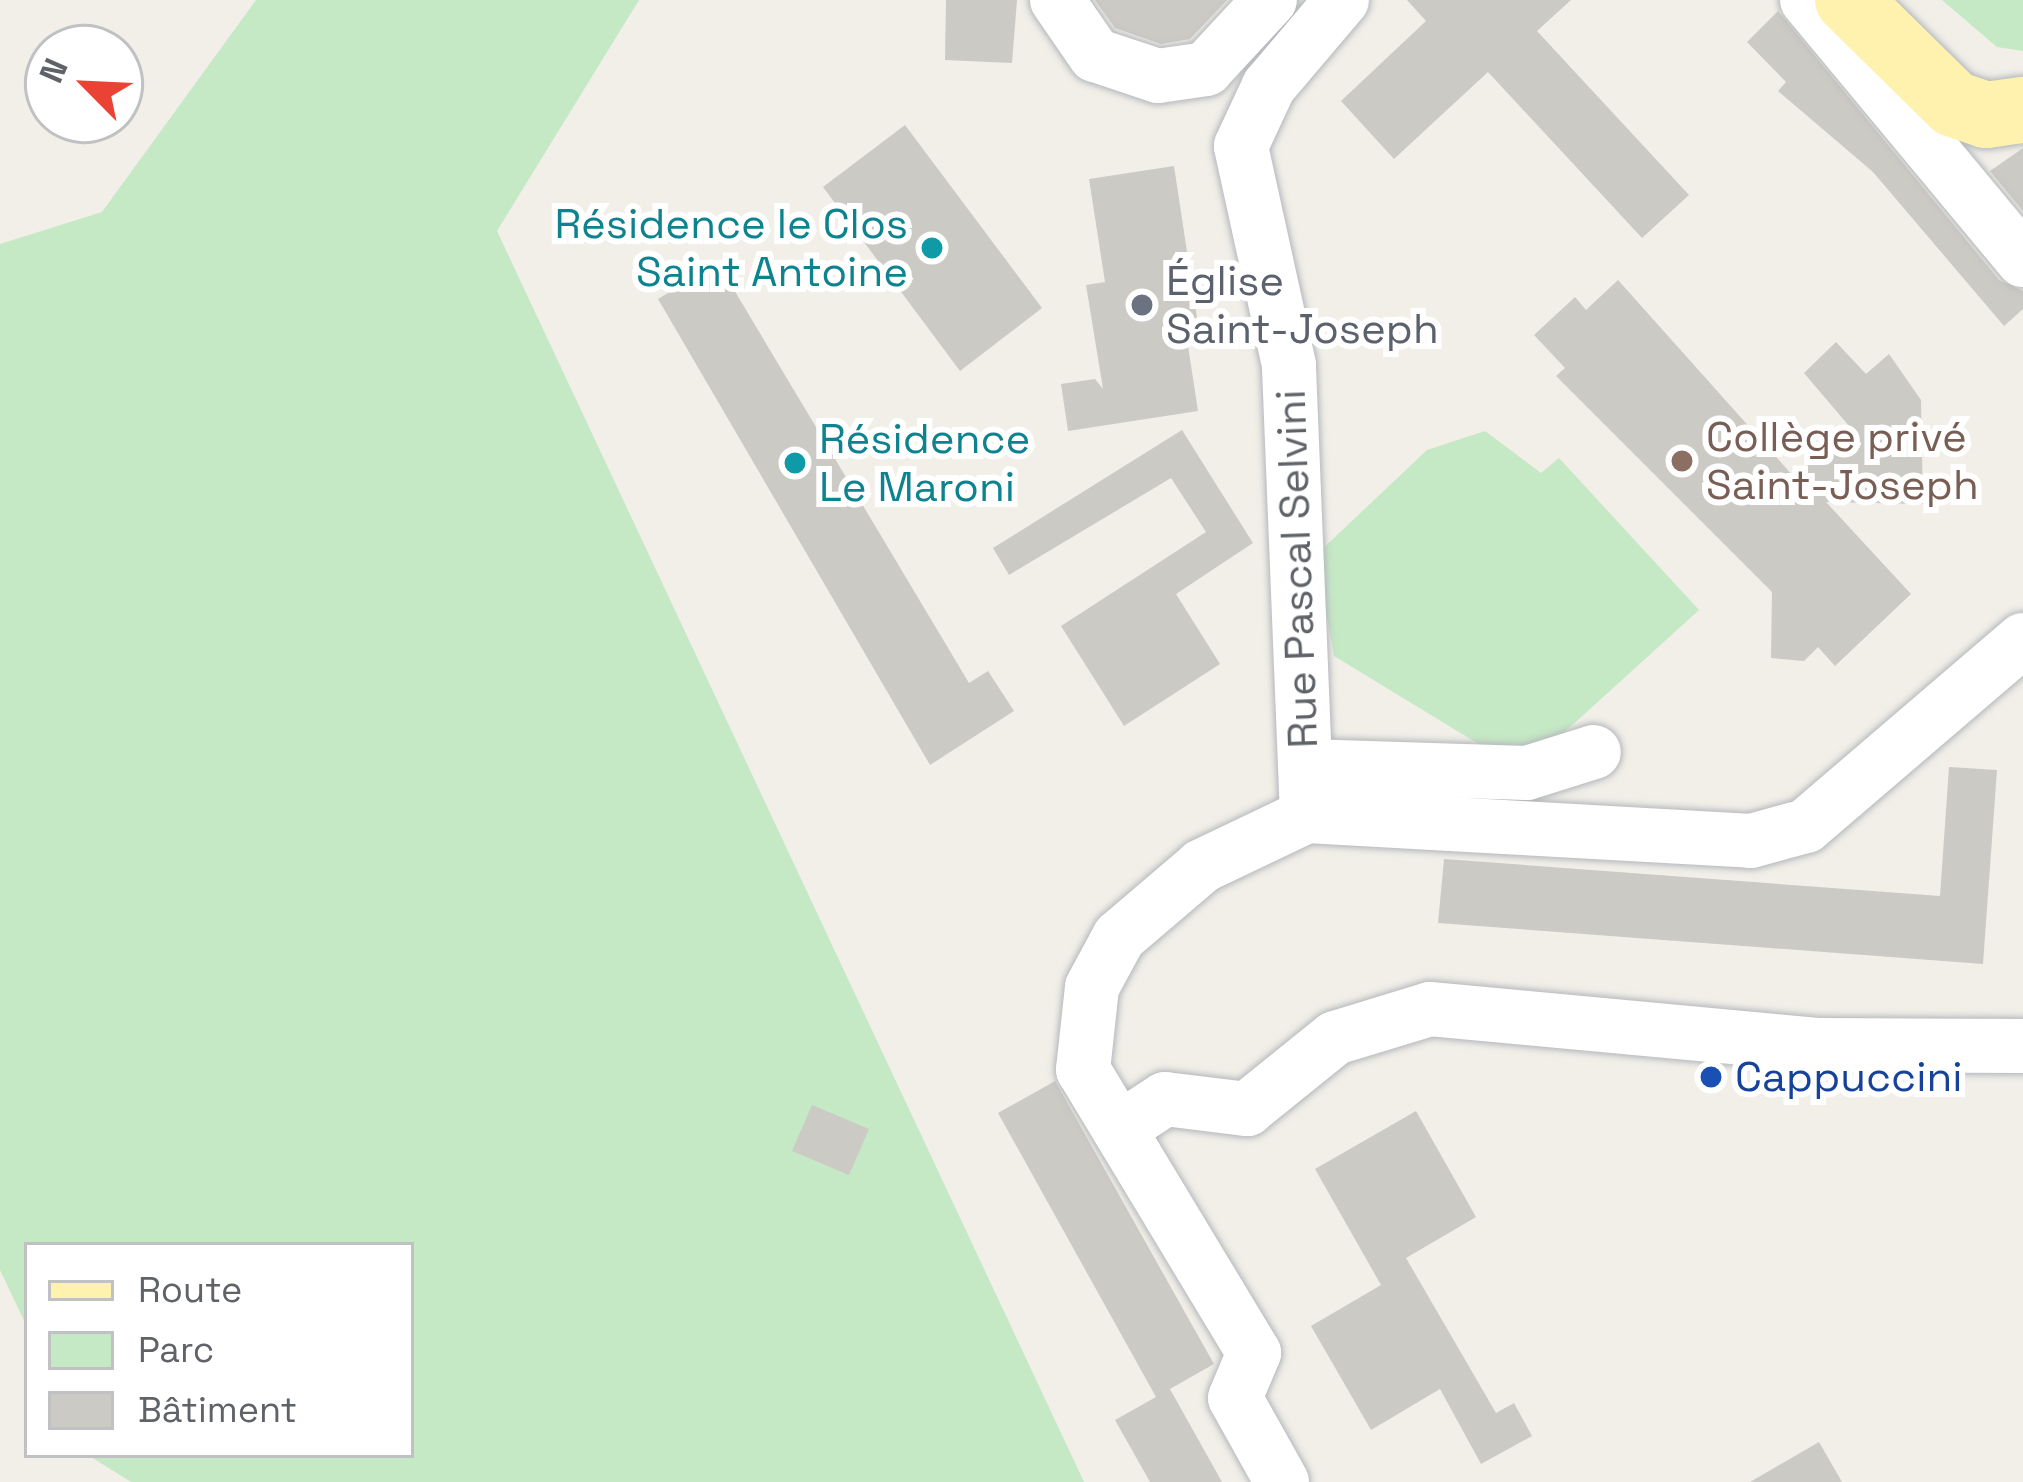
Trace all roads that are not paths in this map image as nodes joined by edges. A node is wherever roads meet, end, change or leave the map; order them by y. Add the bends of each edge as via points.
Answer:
1 (1057, 0) edge
2 (1270, 0) edge
3 (1342, 0) edge
4 (1807, 0) edge
5 (1848, 0) edge
6 (1906, 0) edge
7 (2023, 105) edge
8 (2023, 260) edge
9 (2023, 640) edge
10 (1594, 752) dead end
11 (1306, 791) junction
12 (2023, 1046) edge
13 (1119, 1129) junction
14 (1282, 1482) edge

1 - 2 street via 1095,55 1158,76 1206,69
3 - 11 street, Rue Pascal Selvini via 1268,86 1241,146 1289,365
4 - 8 street
5 - 7 main road via 1954,104 1986,115
6 - 7 main road
9 - 11 street via 1806,826 1751,841
10 - 11 street via 1527,773
11 - 13 street via 1119,937 1092,987 1083,1070
12 - 13 street via 1819,1045 1430,1009 1335,1038 1246,1108 1165,1099
13 - 14 street via 1254,1353 1235,1398

